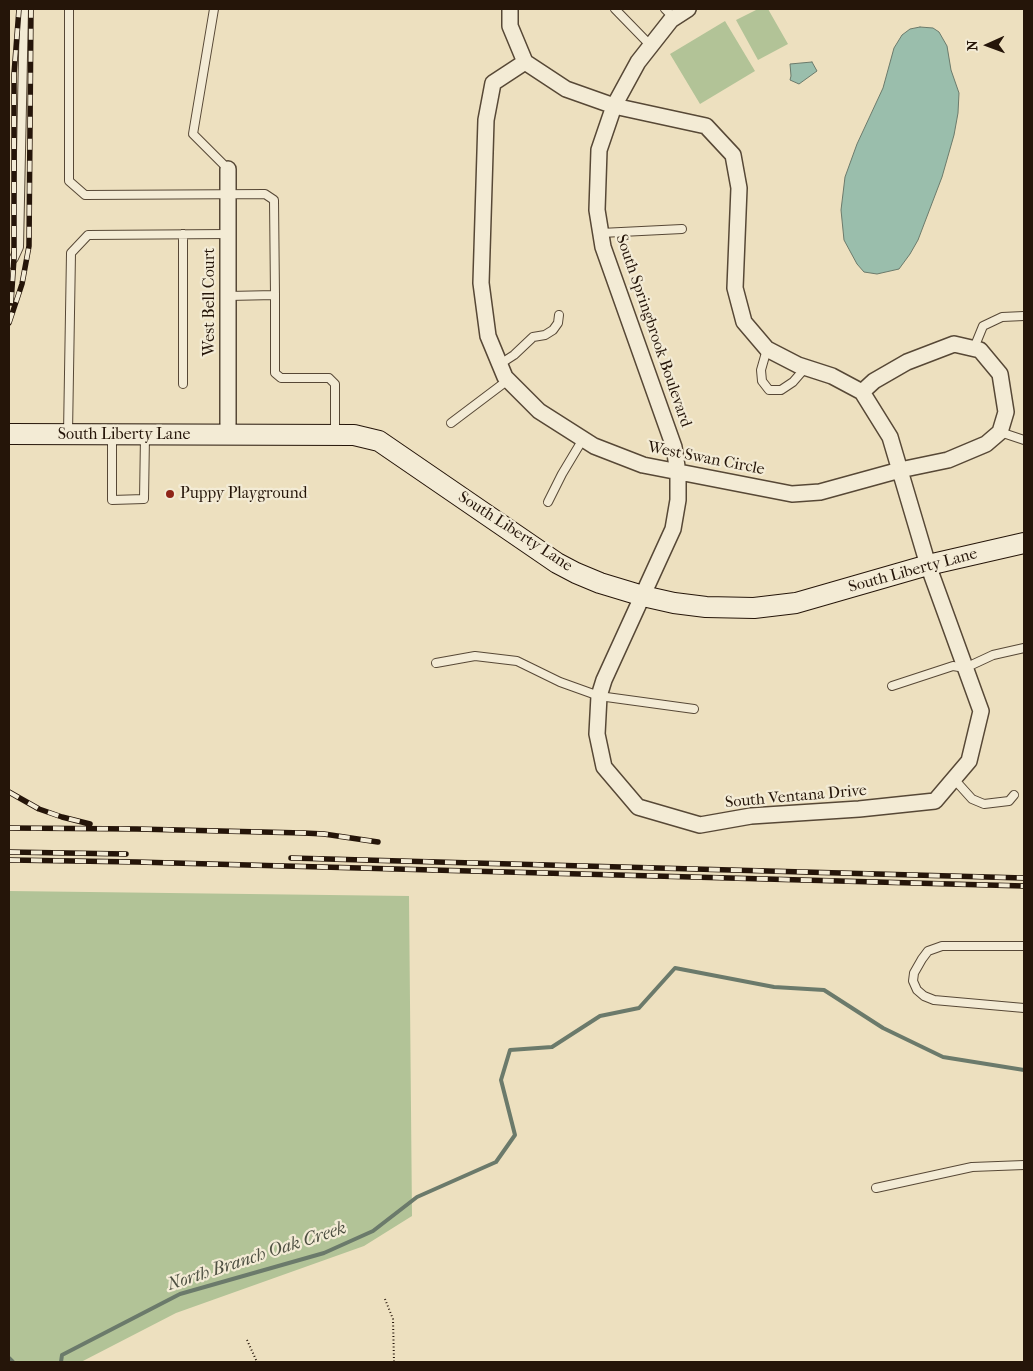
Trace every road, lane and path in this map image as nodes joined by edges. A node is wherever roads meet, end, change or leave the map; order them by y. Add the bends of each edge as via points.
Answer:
1 (24, 9) edge
2 (69, 9) edge
3 (214, 9) edge
4 (510, 9) edge
5 (615, 9) edge
6 (688, 9) edge
7 (670, 14) edge
8 (651, 46) junction
9 (525, 62) junction
10 (614, 106) junction
11 (228, 169) joint
12 (228, 193) junction
13 (682, 229) dead end
14 (601, 233) junction
15 (183, 234) junction
16 (228, 234) junction
17 (9, 264) edge
18 (275, 295) junction
19 (228, 296) junction
20 (560, 315) dead end
21 (1024, 316) edge
22 (767, 348) junction
23 (974, 348) junction
24 (500, 364) junction
25 (806, 367) junction
26 (508, 380) junction
27 (183, 384) dead end
28 (862, 392) junction
29 (450, 423) dead end
30 (1000, 432) junction
31 (9, 434) edge
32 (68, 434) junction
33 (112, 435) junction
34 (145, 435) junction
35 (228, 435) junction
36 (335, 435) junction
37 (583, 439) junction
38 (1024, 440) edge
39 (900, 470) junction
40 (678, 473) junction
41 (548, 502) dead end
42 (1024, 543) edge
43 (928, 565) junction
44 (643, 596) junction
45 (1024, 648) edge
46 (436, 663) dead end
47 (965, 668) junction
48 (892, 686) dead end
49 (598, 696) junction
50 (694, 709) dead end
51 (954, 779) junction
52 (1014, 795) dead end
53 (1024, 946) edge
54 (1024, 1008) edge
55 (1024, 1165) edge
56 (876, 1188) dead end
57 (385, 1299) dead end
58 (247, 1340) dead end
59 (257, 1362) edge
60 (394, 1362) edge

1 - 17 lane via 19,247
2 - 12 lane via 69,181 85,195
3 - 11 lane via 193,134
4 - 9 street via 510,26
5 - 8 lane
6 - 7 street, South Springbrook Boulevard
7 - 8 street, South Springbrook Boulevard
8 - 10 street, South Springbrook Boulevard via 638,62
9 - 10 street via 566,89
9 - 24 street, West Swan Circle via 493,83 486,120 481,283 488,336
10 - 14 street, South Springbrook Boulevard via 599,150 597,210
10 - 22 street via 706,126 733,155 739,188 735,288 744,322
11 - 12 street, West Bell Court
12 - 16 street, West Bell Court
12 - 18 lane via 265,194 274,200
13 - 14 lane
14 - 40 street, South Springbrook Boulevard via 603,247 674,448
15 - 16 lane
15 - 27 lane
15 - 32 lane via 88,235 71,253
16 - 19 street, West Bell Court
18 - 19 lane
18 - 36 lane via 275,373 281,378 329,378 335,384
19 - 35 street, West Bell Court
20 - 24 lane via 553,330 533,337
21 - 23 lane via 1002,317 983,326
22 - 25 street
22 - 25 lane via 761,370 762,382 770,390 781,390
23 - 28 street via 954,344 907,362
23 - 30 street via 980,350 1000,374 1006,412
24 - 26 street, West Swan Circle
25 - 28 street
26 - 29 lane
26 - 37 street, West Swan Circle via 539,411
28 - 39 street via 890,437
30 - 38 lane
30 - 39 street via 986,444 948,460
31 - 32 street, South Liberty Lane
32 - 33 street, South Liberty Lane
33 - 34 street, South Liberty Lane
33 - 34 lane via 112,500 144,499
34 - 35 street, South Liberty Lane
35 - 36 street, South Liberty Lane
36 - 44 street, South Liberty Lane via 354,435 379,441 557,563 600,583
37 - 40 street, West Swan Circle via 643,466
37 - 41 lane
39 - 40 street, West Swan Circle via 820,492 792,494
39 - 43 street, South Ventana Drive
40 - 44 street, South Springbrook Boulevard via 673,529
42 - 43 street, South Liberty Lane
43 - 44 street, South Liberty Lane via 796,602 754,608 706,607
43 - 47 street, South Ventana Drive
44 - 49 street, South Ventana Drive
45 - 47 lane via 993,655
46 - 49 lane via 475,656 517,660 560,682
47 - 48 lane via 953,666
47 - 51 street, South Ventana Drive via 981,711 969,761
49 - 50 lane
49 - 51 street, South Ventana Drive via 597,734 604,767 638,807 700,825 751,816 935,801
51 - 52 lane via 972,799 984,804 1009,801
53 - 54 lane via 942,946 928,951 914,973 913,981 917,990 934,1000
55 - 56 lane via 972,1167
57 - 60 path via 393,1319
58 - 59 path

